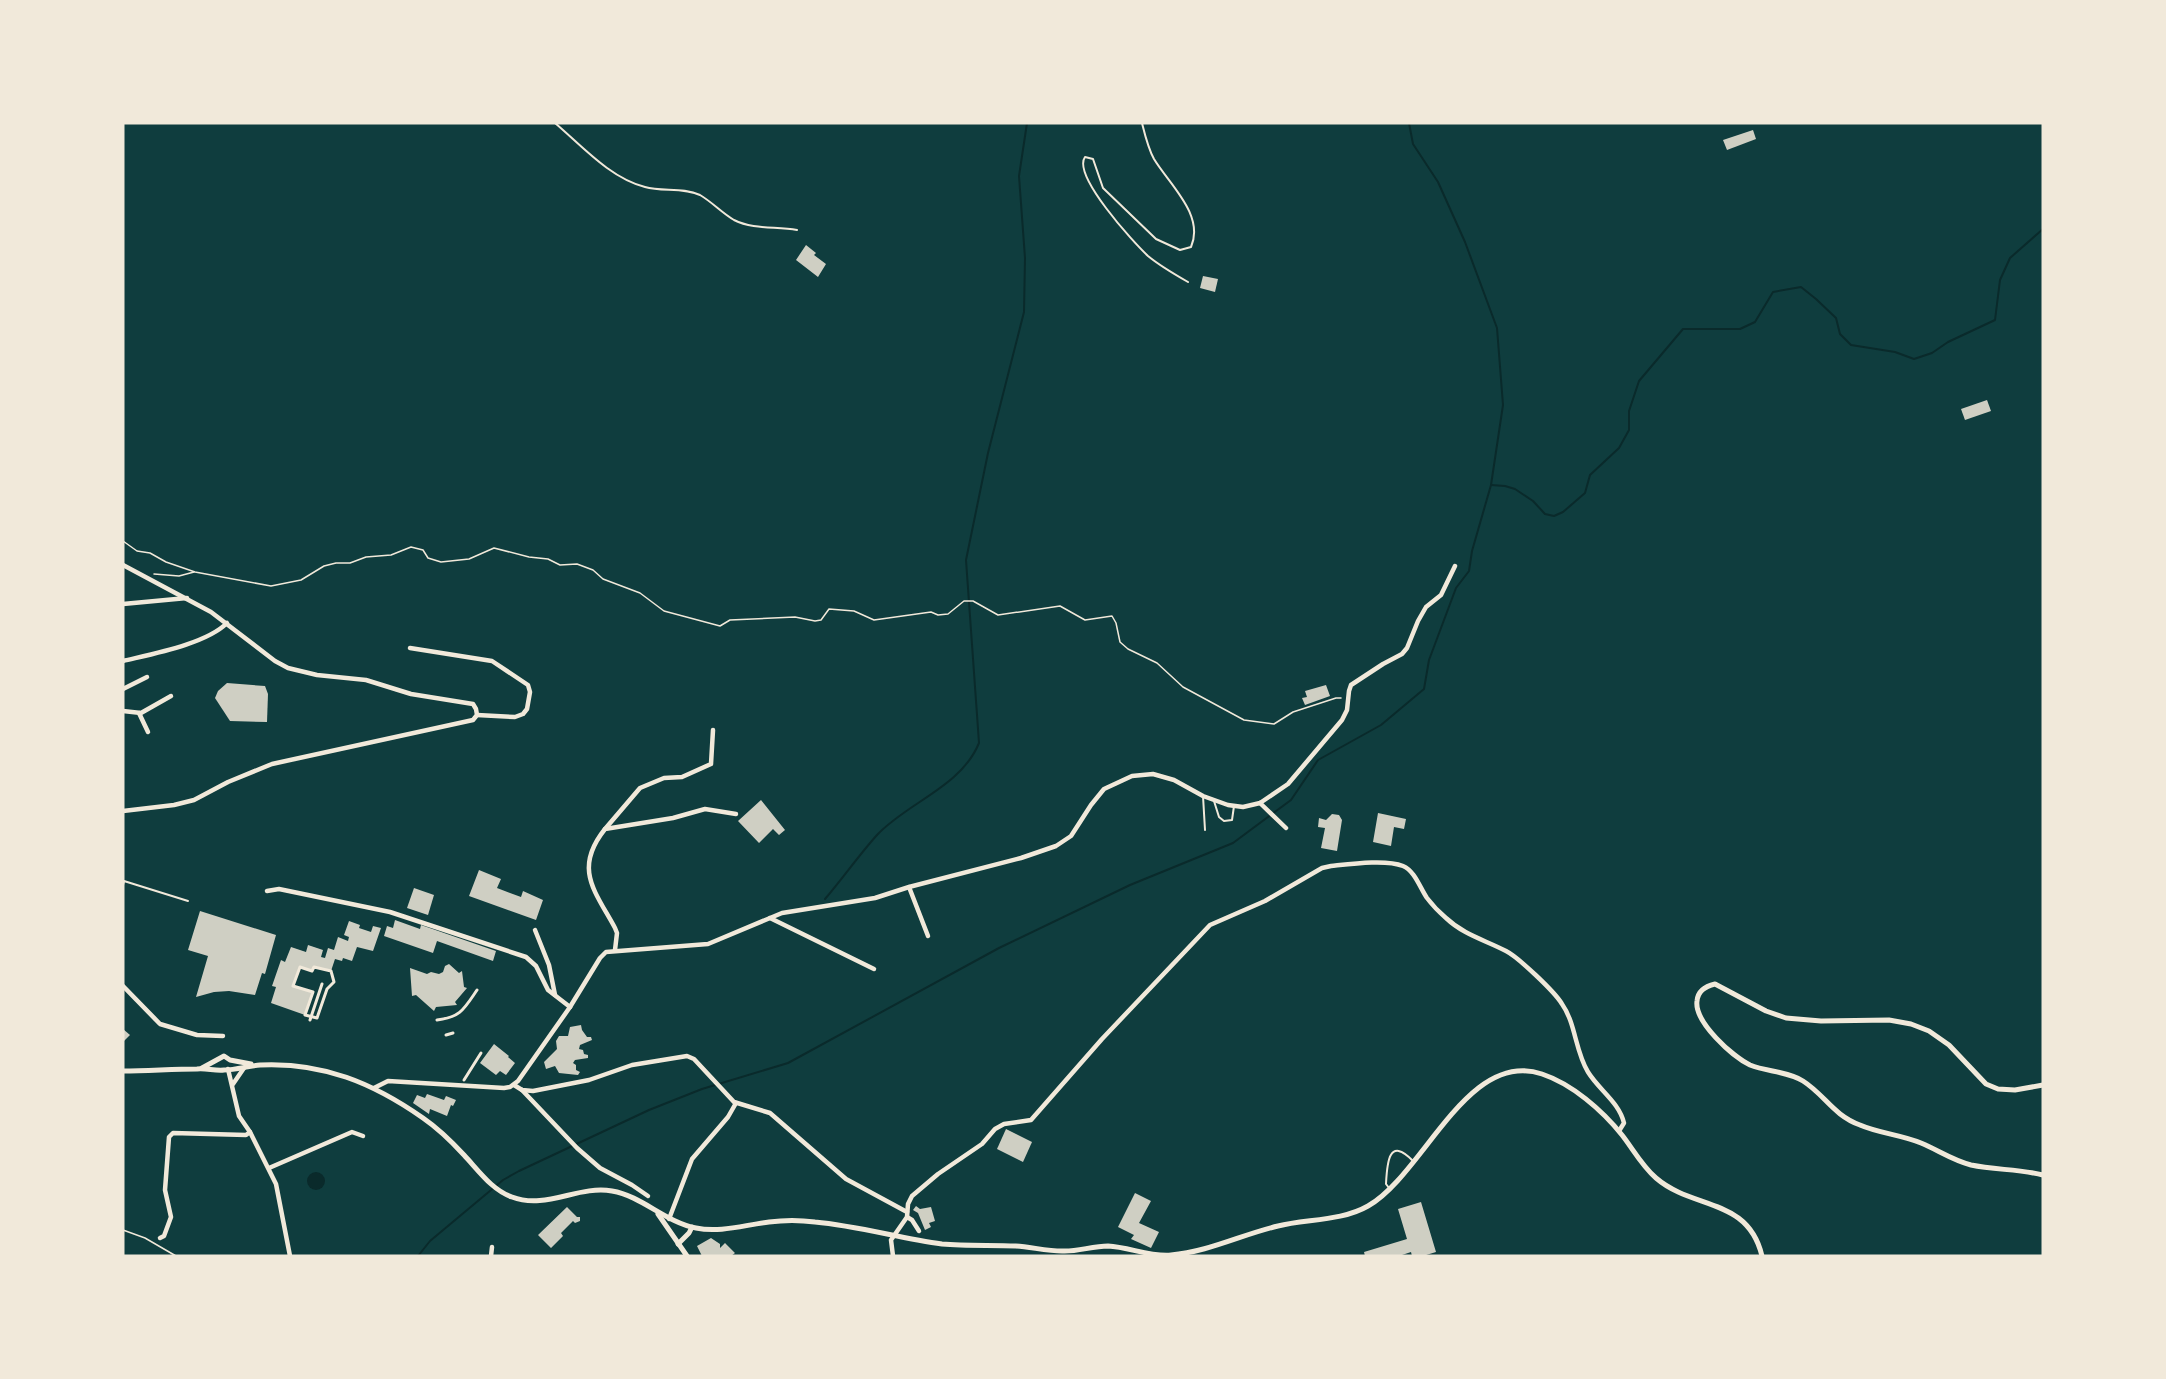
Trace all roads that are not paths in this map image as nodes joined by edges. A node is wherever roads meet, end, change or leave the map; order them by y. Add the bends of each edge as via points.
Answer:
1 (555, 123) edge
2 (1142, 123) edge
3 (797, 230) dead end
4 (1188, 282) dead end
5 (123, 565) edge
6 (1455, 566) dead end
7 (187, 598) junction
8 (123, 604) edge
9 (227, 623) junction
10 (410, 648) dead end
11 (123, 661) edge
12 (147, 677) dead end
13 (123, 689) edge
14 (171, 696) dead end
15 (123, 713) edge
16 (139, 713) junction
17 (477, 715) junction
18 (714, 730) dead end
19 (148, 732) dead end
20 (1203, 796) junction
21 (1214, 801) junction
22 (1262, 805) junction
23 (1234, 806) junction
24 (123, 811) edge
25 (736, 814) dead end
26 (1286, 828) dead end
27 (605, 830) junction
28 (1205, 830) dead end
29 (123, 885) edge
30 (909, 887) junction
31 (267, 891) dead end
32 (189, 901) dead end
33 (770, 918) junction
34 (535, 930) dead end
35 (928, 936) dead end
36 (615, 950) junction
37 (874, 969) dead end
38 (322, 984) dead end
39 (123, 986) edge
40 (477, 990) dead end
41 (555, 995) junction
42 (570, 1007) junction
43 (310, 1018) junction
44 (437, 1020) dead end
45 (453, 1033) dead end
46 (446, 1035) dead end
47 (223, 1036) dead end
48 (481, 1053) dead end
49 (218, 1059) junction
50 (230, 1060) junction
51 (255, 1065) junction
52 (201, 1068) junction
53 (244, 1068) junction
54 (220, 1069) junction
55 (229, 1069) junction
56 (123, 1071) edge
57 (464, 1080) dead end
58 (233, 1084) junction
59 (514, 1085) junction
60 (2043, 1085) edge
61 (374, 1088) junction
62 (522, 1090) junction
63 (736, 1103) junction
64 (1619, 1131) junction
65 (250, 1132) junction
66 (363, 1136) dead end
67 (1413, 1161) junction
68 (269, 1168) junction
69 (2043, 1175) edge
70 (1390, 1189) junction
71 (648, 1196) dead end
72 (657, 1213) junction
73 (907, 1215) junction
74 (669, 1219) junction
75 (692, 1227) junction
76 (920, 1232) dead end
77 (894, 1235) junction
78 (160, 1238) dead end
79 (678, 1244) junction
80 (492, 1247) dead end
81 (1197, 1253) edge
82 (290, 1256) edge
83 (491, 1256) edge
84 (687, 1256) edge
85 (893, 1256) edge
86 (1762, 1256) edge

1 - 3 lane via 630,183 700,195 735,220 757,228
2 - 4 lane via 1154,158 1190,213 1194,235 1191,247 1180,250 1156,239 1103,188 1093,159 1085,157 1082,166 1127,235 1150,258
5 - 7 street
6 - 22 street via 1441,595 1426,607 1407,648 1351,685 1342,720 1288,784
7 - 8 street
7 - 9 street
9 - 11 street via 194,641
9 - 17 street via 288,668 366,680 411,694 473,704
10 - 17 street via 492,661 528,685 530,692 523,714
12 - 13 street
14 - 16 street
15 - 16 street
16 - 19 street
17 - 24 street via 473,720 272,764 194,800
18 - 27 street via 711,764 682,777 664,778 640,788
20 - 21 street
20 - 28 lane
20 - 30 street via 1153,774 1132,776 1104,789 1071,836 1056,846
21 - 23 street
21 - 23 lane via 1224,821 1232,820
22 - 23 street
22 - 26 street
25 - 27 street via 705,809
27 - 36 street via 590,853 588,865 593,886 615,928
29 - 32 lane via 124,881
30 - 33 street via 865,901
30 - 35 street
31 - 41 street via 279,889 390,912 520,955 537,966 548,990
33 - 36 street via 708,944
33 - 37 street
34 - 41 street via 549,965
36 - 42 street via 602,955
38 - 43 street
39 - 47 street via 160,1023 197,1035
40 - 44 street via 463,1011
41 - 42 street
42 - 59 street
43 - 43 street via 305,1015 313,993 293,986 300,967 331,971 334,982 327,989 316,1017
45 - 46 street
48 - 57 street
49 - 50 street via 224,1056
49 - 52 street
49 - 54 street
50 - 51 street
50 - 55 street
51 - 53 street
51 - 61 street via 318,1068
52 - 54 street
52 - 56 street
53 - 55 street
53 - 58 street
54 - 55 street
55 - 58 street
58 - 65 street via 236,1107
59 - 61 street via 491,1088 388,1082
59 - 62 street
60 - 69 street via 2015,1090 1986,1084 1949,1045 1911,1024 1786,1018 1715,984 1700,991 1697,999 1697,1008 1709,1030 1737,1057 1750,1065 1802,1080 1845,1119 1921,1142 1958,1161
61 - 72 street via 433,1125 497,1190 535,1202 588,1191 616,1191
62 - 63 street via 572,1084 632,1065 683,1056 691,1057
62 - 71 street via 600,1168
63 - 73 street via 770,1113 846,1179
63 - 74 street via 692,1159
64 - 67 street via 1567,1086 1541,1073 1519,1070 1497,1075 1477,1088
64 - 73 street via 1624,1123 1619,1109 1579,1055 1562,1004 1518,959 1449,921 1428,900 1405,866 1351,864 1322,868 1265,901 1210,925 1031,1120 995,1129 982,1144 912,1196
64 - 86 street via 1659,1181 1739,1217 1753,1233
65 - 68 street
65 - 78 street via 173,1133 169,1137 165,1190 171,1217
66 - 68 street via 352,1132
67 - 70 street
67 - 70 lane via 1402,1151 1391,1153 1386,1184
68 - 82 street via 276,1184
70 - 81 street via 1360,1210 1275,1226
72 - 74 street
72 - 79 street
73 - 76 street
73 - 77 street
74 - 75 street
75 - 77 street via 719,1230 767,1222 810,1221
75 - 79 street
77 - 81 street via 942,1244 1019,1246 1064,1252 1108,1246 1165,1255
77 - 85 street
79 - 84 street
80 - 83 street

